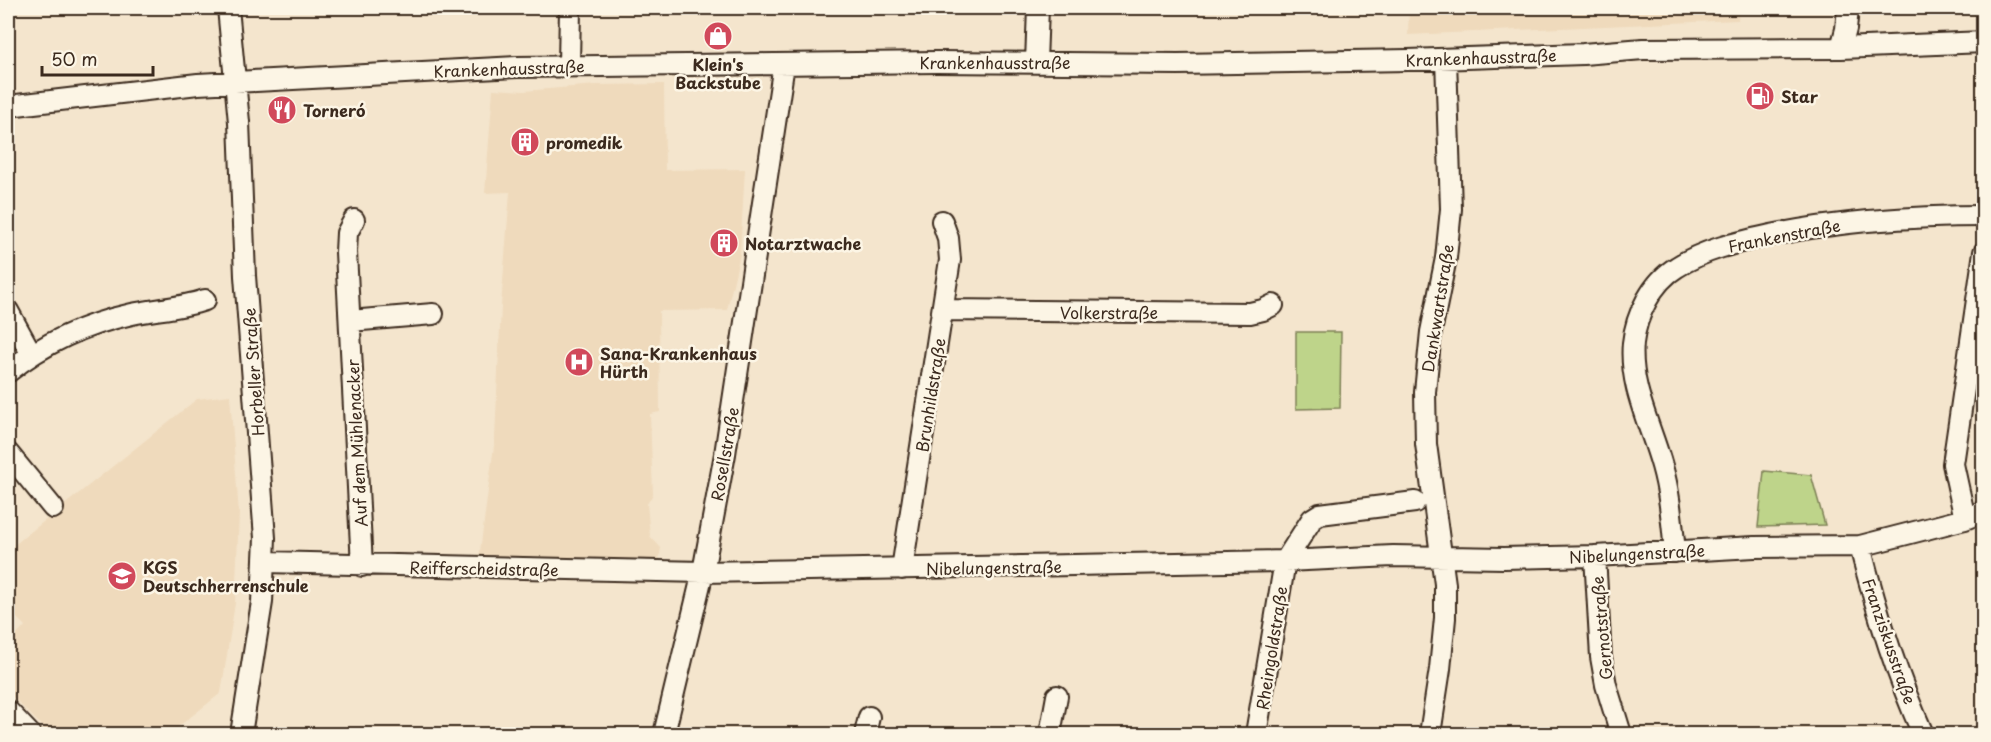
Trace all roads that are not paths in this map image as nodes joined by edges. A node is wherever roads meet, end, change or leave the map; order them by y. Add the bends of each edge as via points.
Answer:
1 (228, 8) edge
2 (570, 8) edge
3 (1038, 8) edge
4 (1848, 8) edge
5 (1983, 42) edge
6 (1841, 48) junction
7 (1446, 59) junction
8 (1036, 62) junction
9 (784, 64) junction
10 (569, 65) junction
11 (235, 81) junction
12 (8, 106) edge
13 (1983, 216) edge
14 (354, 220) dead end
15 (942, 220) dead end
16 (1983, 252) edge
17 (205, 300) dead end
18 (1273, 305) dead end
19 (943, 310) junction
20 (8, 311) edge
21 (433, 314) dead end
22 (350, 321) junction
23 (31, 353) junction
24 (8, 372) edge
25 (8, 453) edge
26 (1415, 502) dead end
27 (53, 508) dead end
28 (1983, 512) edge
29 (1965, 519) junction
30 (1860, 546) junction
31 (1675, 552) junction
32 (1440, 556) junction
33 (1595, 556) junction
34 (1285, 561) junction
35 (265, 562) junction
36 (362, 566) junction
37 (902, 569) junction
38 (703, 572) junction
39 (1057, 696) dead end
40 (8, 711) edge
41 (30, 735) edge
42 (241, 735) edge
43 (664, 735) edge
44 (1050, 735) edge
45 (1256, 735) edge
46 (1430, 735) edge
47 (1621, 735) edge
48 (1923, 735) edge

1 - 11 street, Horbeller Straße
2 - 10 street
3 - 8 street
4 - 6 street
5 - 6 street, Krankenhausstraße
6 - 7 street, Krankenhausstraße via 1643,49
7 - 8 street, Krankenhausstraße via 1179,64
7 - 32 street, Dankwartstraße via 1451,209 1425,392 1426,444
8 - 9 street, Krankenhausstraße
9 - 10 street, Krankenhausstraße
9 - 38 street, Rosellstraße via 725,454
10 - 11 street, Krankenhausstraße
11 - 12 street, Krankenhausstraße
11 - 35 street, Horbeller Straße
13 - 31 street, Frankenstraße via 1852,221 1735,243 1675,268 1654,288 1639,315 1633,344 1635,380 1662,466
14 - 22 street, Auf dem Mühlenacker via 347,233 346,252
15 - 19 street, Brunhildstraße via 950,260
16 - 29 street via 1953,464
17 - 23 street via 98,322
18 - 19 street, Volkerstraße via 1250,313
19 - 37 street, Brunhildstraße
20 - 23 street
21 - 22 street
22 - 36 street, Auf dem Mühlenacker
23 - 24 street
25 - 27 street
26 - 34 street via 1320,514 1312,519
28 - 29 street, Nibelungenstraße
29 - 30 street, Nibelungenstraße
30 - 31 street, Nibelungenstraße
30 - 48 street, Franziskusstraße via 1895,664
31 - 33 street, Nibelungenstraße
32 - 33 street, Nibelungenstraße
32 - 34 street, Nibelungenstraße
32 - 46 street via 1445,584 1444,618
33 - 47 street, Gernotstraße via 1600,657
34 - 37 street, Nibelungenstraße
34 - 45 street, Rheingoldstraße
35 - 36 street, Reifferscheidstraße
35 - 42 street, Horbeller Straße
36 - 38 street, Reifferscheidstraße
37 - 38 street, Nibelungenstraße
38 - 43 street, Rosellstraße
39 - 44 street
40 - 41 street

